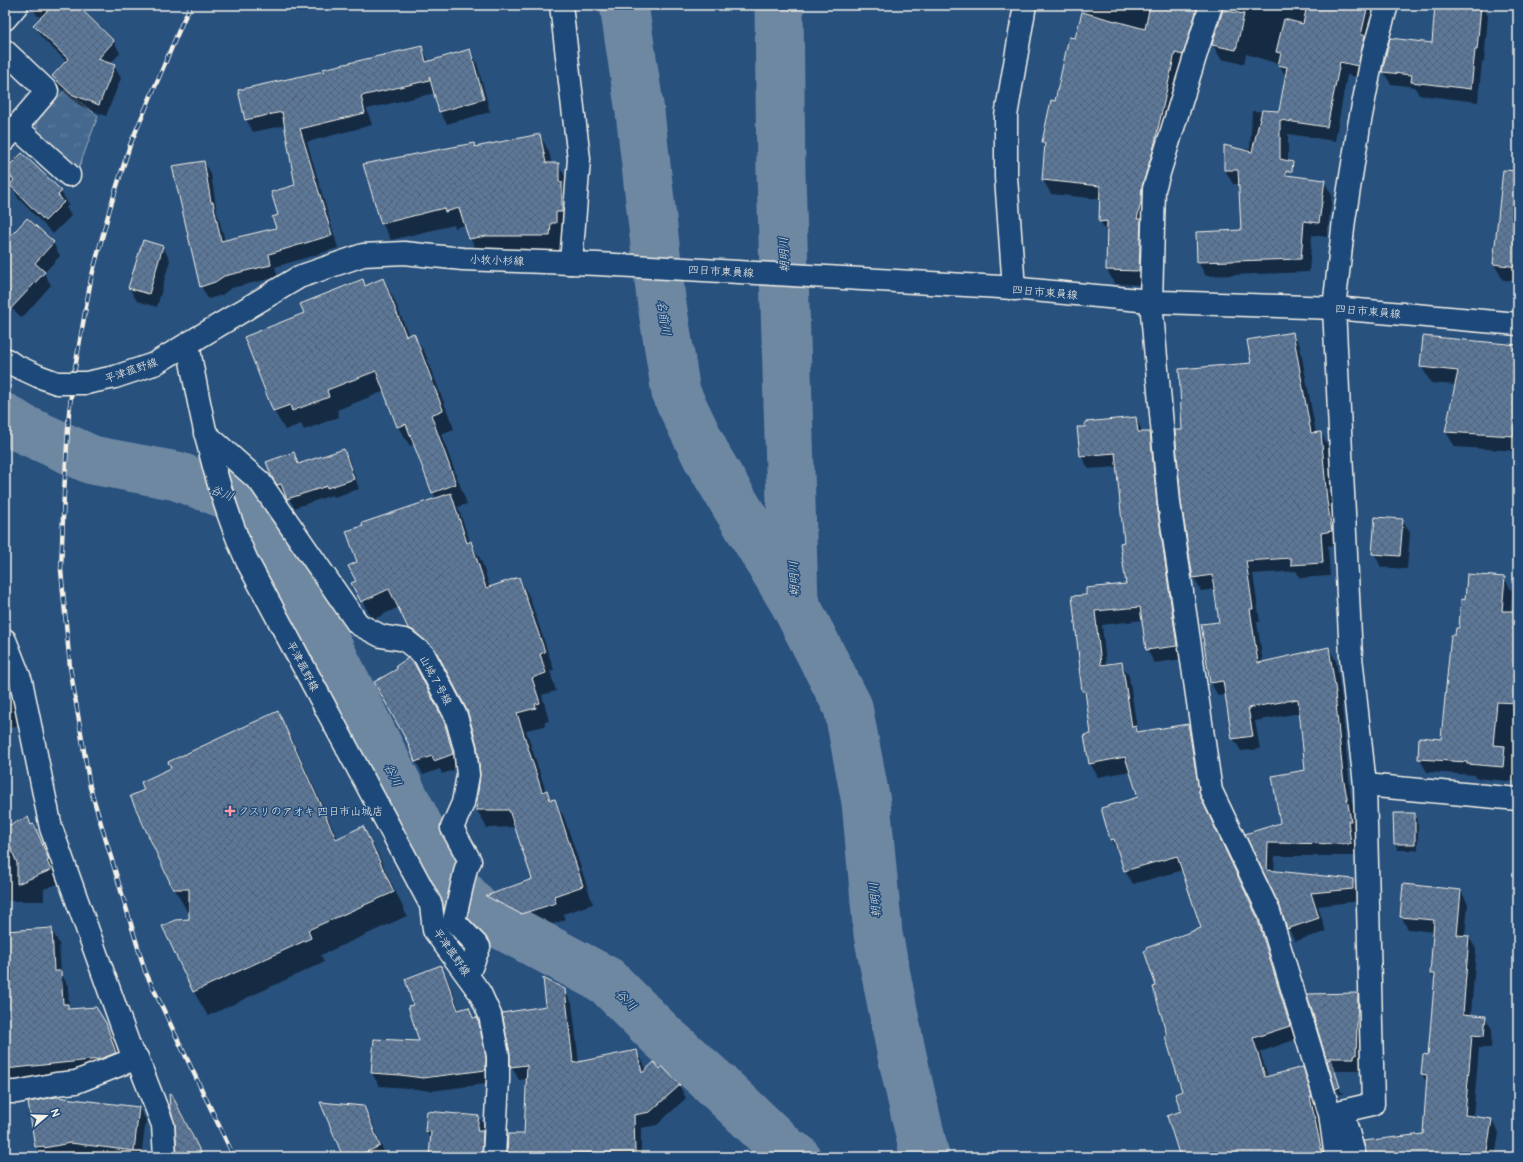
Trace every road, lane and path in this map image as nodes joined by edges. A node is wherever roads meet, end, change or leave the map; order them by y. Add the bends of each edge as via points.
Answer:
1 (17, 5) edge
2 (561, 5) edge
3 (1026, 5) edge
4 (1211, 5) edge
5 (1387, 5) edge
6 (5, 19) edge
7 (5, 51) edge
8 (11, 133) edge
9 (69, 175) dead end
10 (571, 263) junction
11 (1007, 288) junction
12 (1151, 302) junction
13 (1334, 308) junction
14 (1518, 324) edge
15 (188, 344) junction
16 (5, 359) edge
17 (205, 433) junction
18 (5, 640) edge
19 (1365, 785) junction
20 (1518, 799) edge
21 (468, 975) junction
22 (137, 1058) junction
23 (5, 1092) edge
24 (1336, 1113) junction
25 (165, 1157) edge
26 (494, 1157) edge
27 (1336, 1157) edge
28 (1355, 1157) edge

1 - 6 street
2 - 10 street via 579,160
3 - 11 street via 1006,116
4 - 12 street via 1154,189
5 - 13 street via 1373,53 1359,126 1344,220
7 - 8 street via 47,91
8 - 9 street
10 - 11 street, 四日市東員線
10 - 15 street, 小牧小杉線 via 463,259 404,253 363,255 299,277
11 - 12 street, 四日市東員線
12 - 13 street, 四日市東員線
12 - 24 street via 1169,503 1211,791 1269,912
13 - 14 street, 四日市東員線
13 - 19 street via 1351,657
15 - 16 street, 平津菰野線, bridge via 154,364 115,377 86,383 57,383 14,366
15 - 17 street, 平津菰野線
17 - 21 street, 平津菰野線 via 234,533 250,568 431,905 434,930
17 - 21 street, 山城７号線 via 260,482 358,624 381,636 405,640 424,655 456,716 465,748 468,775 463,803 452,828 470,861 466,868 454,921 479,947
18 - 22 street via 22,681 51,828 131,1051
19 - 20 street
19 - 24 street via 1373,1104
21 - 26 street, 平津菰野線 via 480,992 490,1015 498,1056
22 - 23 street via 76,1082
22 - 25 street via 163,1126
24 - 27 street
24 - 28 street

